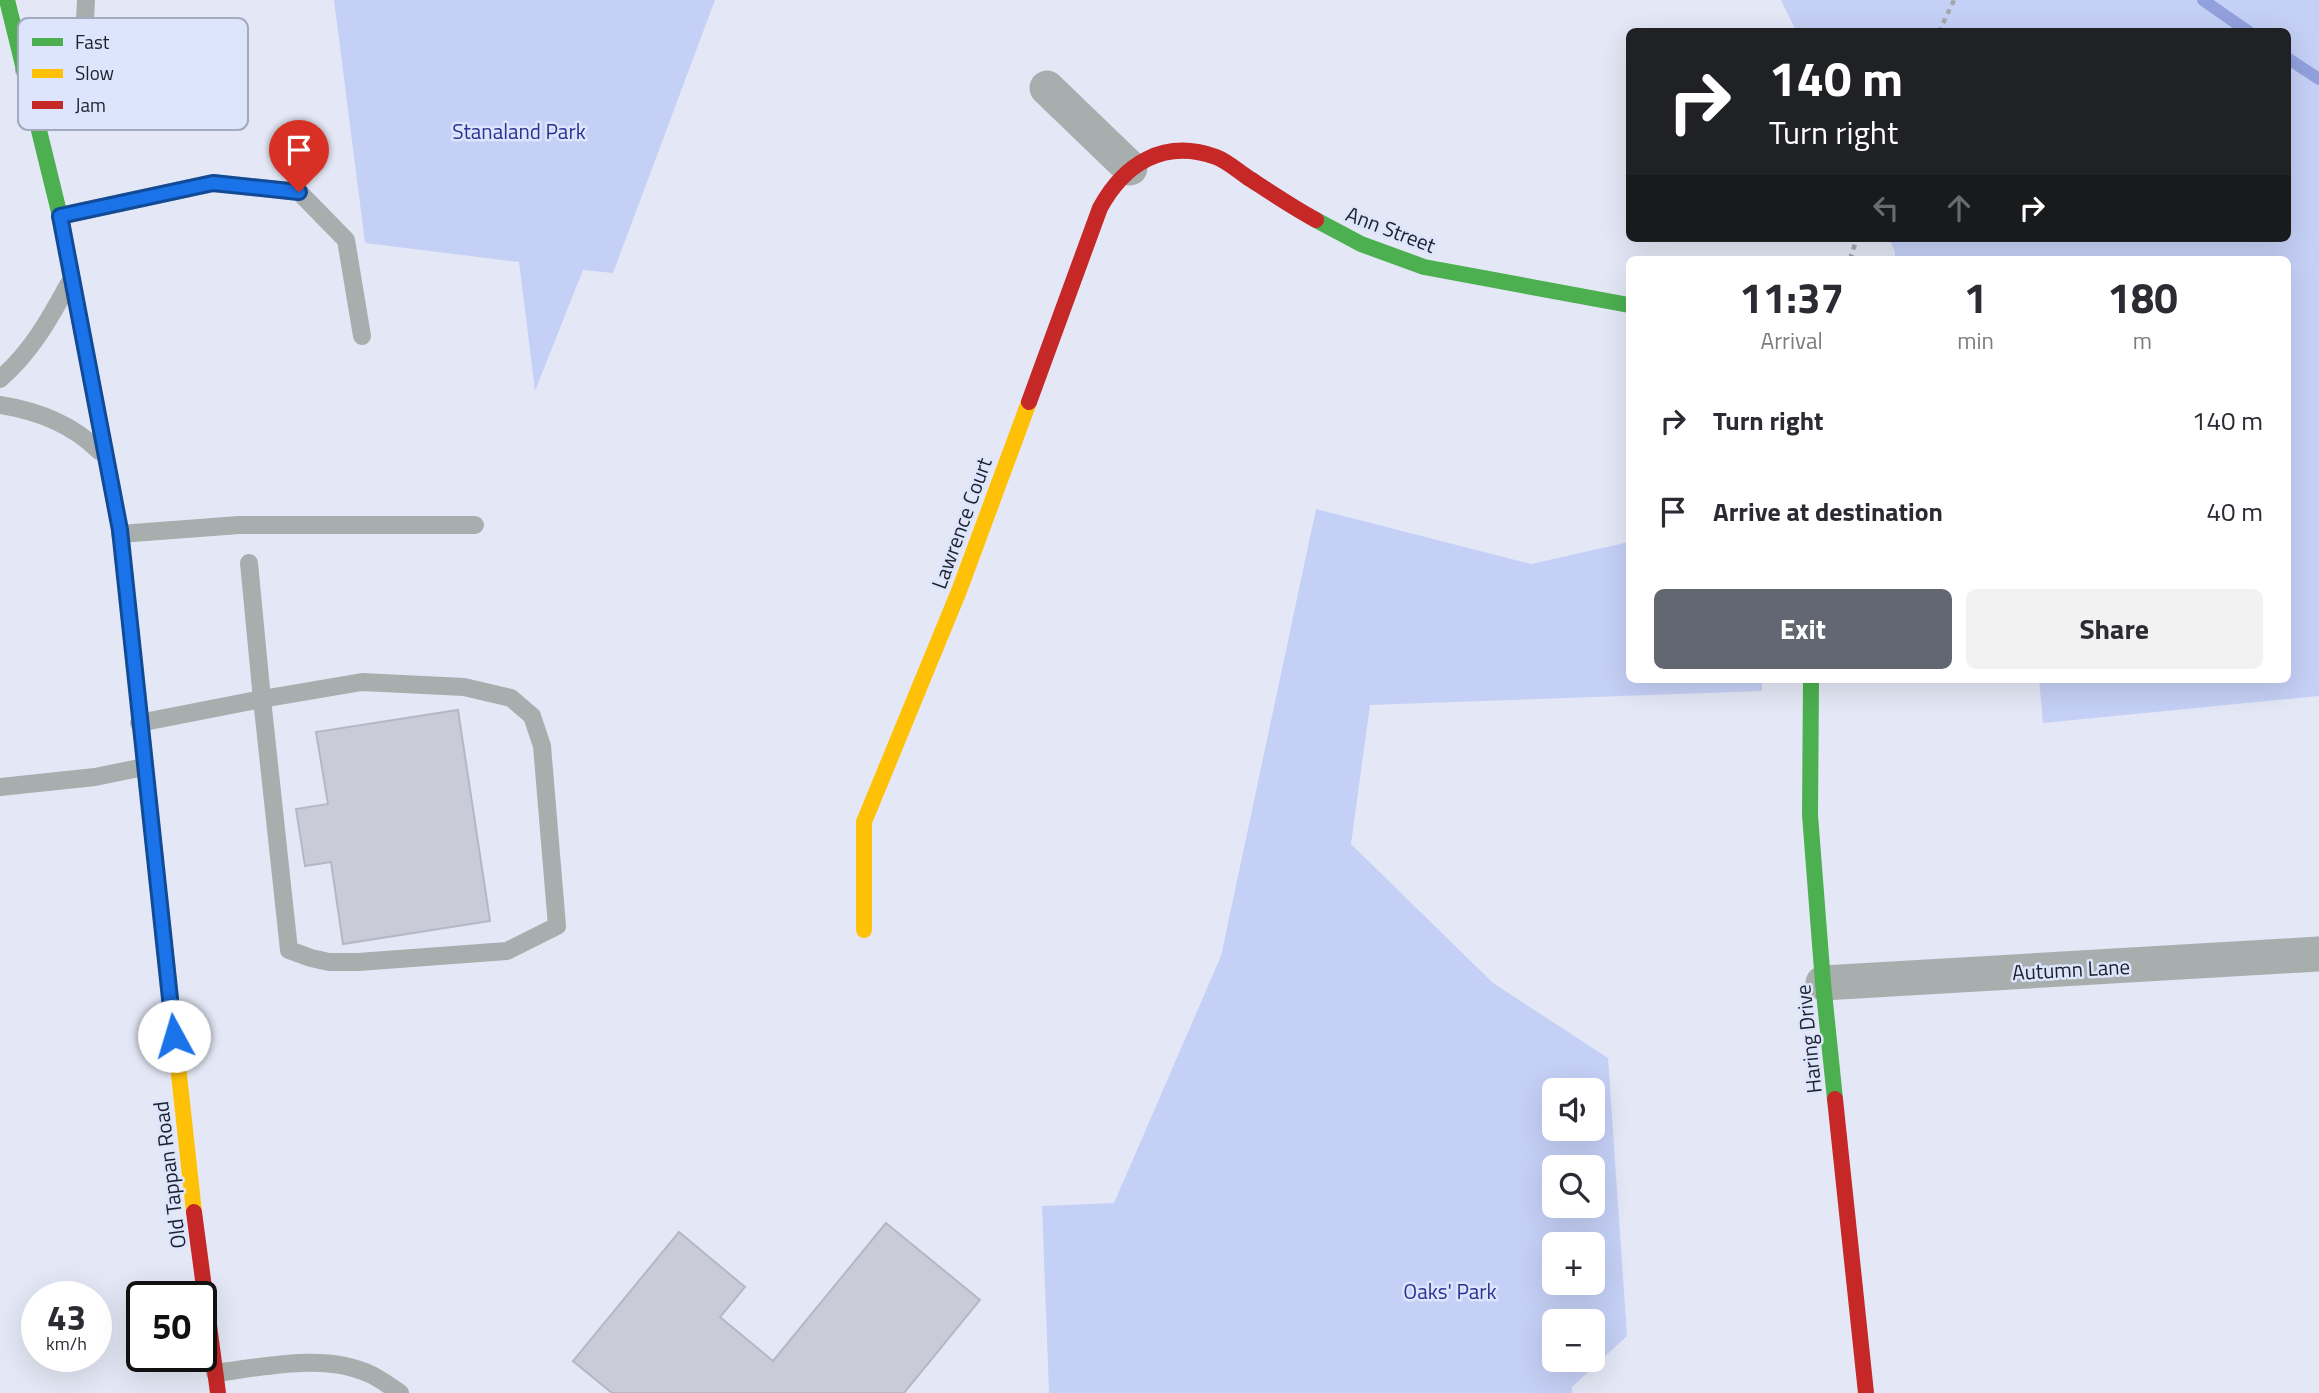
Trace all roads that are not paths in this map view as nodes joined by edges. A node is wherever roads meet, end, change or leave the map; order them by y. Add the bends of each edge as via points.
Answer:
1 (7, 0) edge
2 (86, 0) edge
3 (85, 18) edge
4 (18, 45) edge
5 (1047, 88) dead end
6 (39, 130) edge
7 (1143, 162) junction
8 (60, 216) junction
9 (72, 278) junction
10 (1626, 304) edge
11 (362, 336) dead end
12 (0, 379) edge
13 (0, 405) edge
14 (106, 457) junction
15 (475, 525) dead end
16 (120, 534) junction
17 (250, 563) dead end
18 (1811, 683) edge
19 (261, 699) junction
20 (139, 723) junction
21 (144, 767) junction
22 (0, 787) edge
23 (864, 930) dead end
24 (2319, 954) edge
25 (1823, 983) junction
26 (215, 1373) junction
27 (218, 1393) edge
28 (400, 1393) edge
29 (1866, 1393) edge

1 - 4 street, Old Tappan Road
2 - 3 lane
5 - 7 street
6 - 8 street, Old Tappan Road
7 - 10 street, Ann Street via 1187,151 1217,157 1295,209 1361,244 1424,267
7 - 23 street, Lawrence Court via 1111,188 1100,208 959,591 864,821
8 - 9 street, Old Tappan Road
8 - 11 lane via 213,183 299,192 346,240
9 - 12 lane via 41,333
9 - 14 street, Old Tappan Road
13 - 14 lane via 53,419 85,437
14 - 16 street, Old Tappan Road
15 - 16 lane via 239,526
16 - 20 street, Old Tappan Road
17 - 19 lane
18 - 25 street, Haring Drive via 1810,815
19 - 19 lane via 289,950 339,962 507,951 557,926 542,746 532,716 511,698 464,687 362,682
19 - 20 lane
20 - 21 street, Old Tappan Road
21 - 22 lane
21 - 26 street, Old Tappan Road
24 - 25 street, Autumn Lane
25 - 29 street, Haring Drive
26 - 27 street, Old Tappan Road
26 - 28 lane via 335,1363 371,1374

